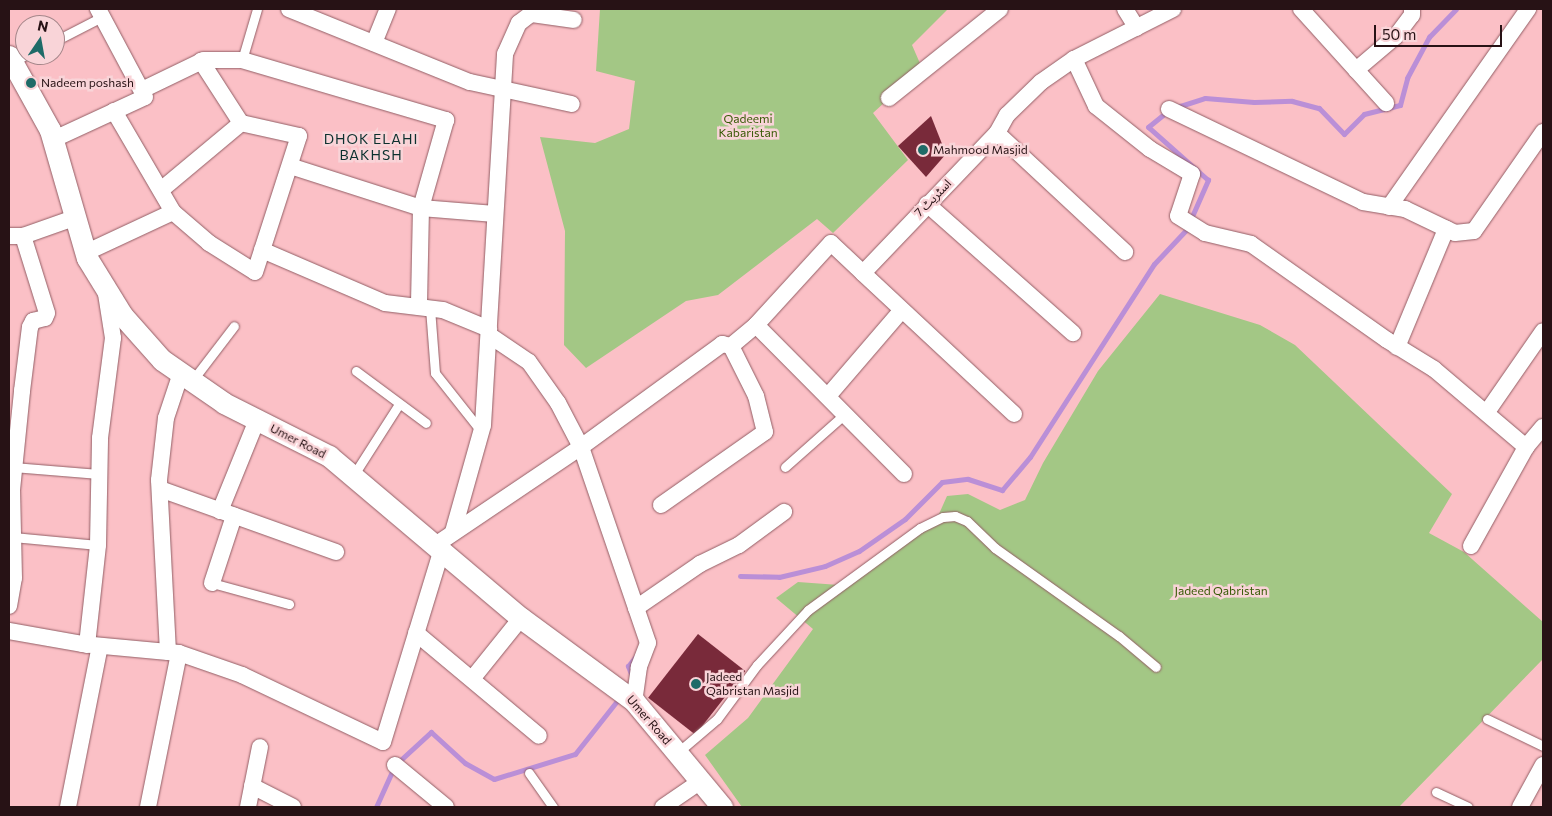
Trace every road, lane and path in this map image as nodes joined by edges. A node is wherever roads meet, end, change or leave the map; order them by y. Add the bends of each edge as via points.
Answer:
1 (256, 9) edge
2 (289, 9) edge
3 (388, 9) edge
4 (1000, 9) edge
5 (1125, 9) edge
6 (1173, 9) edge
7 (1300, 9) edge
8 (1412, 9) edge
9 (1528, 9) edge
10 (524, 12) edge
11 (100, 13) edge
12 (574, 20) dead end
13 (1137, 28) junction
14 (65, 35) edge
15 (374, 43) junction
16 (1074, 59) junction
17 (242, 60) junction
18 (201, 62) junction
19 (19, 65) edge
20 (1356, 70) junction
21 (502, 89) junction
22 (142, 90) junction
23 (889, 98) dead end
24 (1386, 103) dead end
25 (572, 104) dead end
26 (1170, 109) dead end
27 (114, 111) junction
28 (241, 123) junction
29 (1543, 132) edge
30 (997, 133) junction
31 (52, 140) junction
32 (290, 166) junction
33 (161, 190) junction
34 (927, 204) junction
35 (1389, 207) junction
36 (422, 208) junction
37 (173, 212) junction
38 (495, 214) junction
39 (74, 218) junction
40 (1446, 228) junction
41 (16, 236) edge
42 (262, 250) junction
43 (1125, 252) dead end
44 (85, 253) junction
45 (863, 273) junction
46 (104, 286) junction
47 (424, 308) junction
48 (902, 310) junction
49 (756, 324) junction
50 (234, 326) dead end
51 (1543, 331) edge
52 (489, 332) junction
53 (1073, 333) dead end
54 (731, 346) junction
55 (1397, 347) junction
56 (356, 372) dead end
57 (186, 377) junction
58 (828, 396) junction
59 (399, 404) junction
60 (1486, 412) junction
61 (845, 414) junction
62 (1014, 414) dead end
63 (257, 420) junction
64 (426, 423) dead end
65 (1543, 427) edge
66 (481, 430) junction
67 (581, 446) junction
68 (1526, 447) junction
69 (13, 467) junction
70 (785, 467) dead end
71 (100, 474) junction
72 (904, 474) dead end
73 (353, 476) junction
74 (160, 489) junction
75 (660, 505) dead end
76 (784, 512) dead end
77 (227, 513) junction
78 (453, 532) junction
79 (13, 536) junction
80 (98, 545) junction
81 (1472, 546) dead end
82 (438, 549) junction
83 (336, 552) dead end
84 (212, 583) joint
85 (289, 604) dead end
86 (9, 606) edge
87 (636, 608) junction
88 (521, 618) junction
89 (9, 631) edge
90 (416, 633) junction
91 (94, 645) junction
92 (173, 652) junction
93 (1156, 667) dead end
94 (472, 679) junction
95 (634, 700) junction
96 (1487, 719) dead end
97 (539, 736) dead end
98 (1543, 746) edge
99 (260, 747) dead end
100 (677, 753) junction
101 (396, 765) dead end
102 (1543, 765) edge
103 (529, 773) dead end
104 (701, 781) junction
105 (252, 786) junction
106 (1436, 792) dead end
107 (68, 807) edge
108 (148, 807) edge
109 (248, 807) edge
110 (292, 807) edge
111 (446, 807) edge
112 (553, 807) edge
113 (663, 807) edge
114 (722, 807) edge
115 (1468, 807) edge
116 (1520, 807) edge

1 - 17 lane
2 - 15 street
3 - 15 street
4 - 23 street
5 - 13 street
6 - 13 street, اسٹریٹ 7
7 - 20 street
8 - 20 street via 1412,15 1396,36
9 - 35 street
10 - 12 street
10 - 21 street via 505,54
11 - 14 lane
11 - 22 street
13 - 16 street, اسٹریٹ 7
15 - 21 street via 470,82
16 - 30 street, اسٹریٹ 7 via 1034,88 1007,115
16 - 55 street via 1096,106 1150,149 1192,174 1178,216 1205,233 1251,244
17 - 18 street
17 - 36 street via 446,120
18 - 22 street
18 - 28 street
19 - 31 street, Umer Road
20 - 24 street
21 - 25 street
21 - 38 street
22 - 27 street via 145,96
26 - 35 street via 1364,202
27 - 31 street
27 - 33 street
28 - 32 street via 299,136
28 - 33 street
29 - 40 street via 1474,230 1455,233
30 - 34 street, اسٹریٹ 7
30 - 43 street
31 - 39 street, Umer Road
32 - 36 street
32 - 42 street
33 - 37 street
34 - 45 street, اسٹریٹ 7
34 - 53 street
35 - 40 street via 1405,209
36 - 38 street
36 - 47 street
37 - 42 street via 209,244 255,272
37 - 44 street
38 - 52 street
39 - 41 street
39 - 44 street, Umer Road
40 - 55 street
41 - 69 street via 47,313 45,318 33,321 30,327
42 - 47 street via 385,303
44 - 46 street, Umer Road
45 - 48 street
45 - 49 street via 831,243
46 - 57 street, Umer Road via 128,321 162,360
46 - 71 street via 113,338 100,438
47 - 52 street via 443,310
47 - 66 lane via 435,372
48 - 58 street
48 - 62 street
49 - 54 street
49 - 58 street
50 - 57 lane
51 - 60 street
52 - 66 street
52 - 67 street via 529,362 558,403
54 - 67 street via 722,344
54 - 75 street via 756,396 764,432
55 - 60 street via 1434,369
56 - 59 lane
57 - 63 street, Umer Road via 224,404
57 - 74 street via 166,418
58 - 61 street
59 - 64 lane
59 - 73 lane
60 - 68 street
61 - 70 lane
61 - 72 street
63 - 73 street, Umer Road via 329,456
63 - 77 street
65 - 68 street
66 - 78 street
67 - 78 street
67 - 87 street
68 - 81 street
69 - 71 lane
69 - 79 street
71 - 80 street
73 - 82 street, Umer Road
74 - 77 street
74 - 92 street
76 - 87 street via 739,545 700,564
77 - 83 street
77 - 84 street
78 - 82 street
79 - 80 lane
79 - 86 street via 14,578
80 - 91 street
82 - 88 street, Umer Road
82 - 90 street
84 - 85 lane
87 - 95 street via 648,643 639,667
88 - 94 street
88 - 95 street, Umer Road
89 - 91 street
90 - 92 street via 384,742 242,675
90 - 94 street
91 - 92 street
91 - 107 street
92 - 108 street
93 - 100 lane via 1119,636 994,548 967,520 943,517 920,528 808,610 757,665 718,720
94 - 97 street
95 - 100 street, Umer Road
96 - 98 lane
99 - 105 street
100 - 104 street, Umer Road
101 - 111 street
102 - 116 street
103 - 112 lane
104 - 113 street
104 - 114 street, Umer Road
105 - 109 street
105 - 110 street
106 - 115 lane

